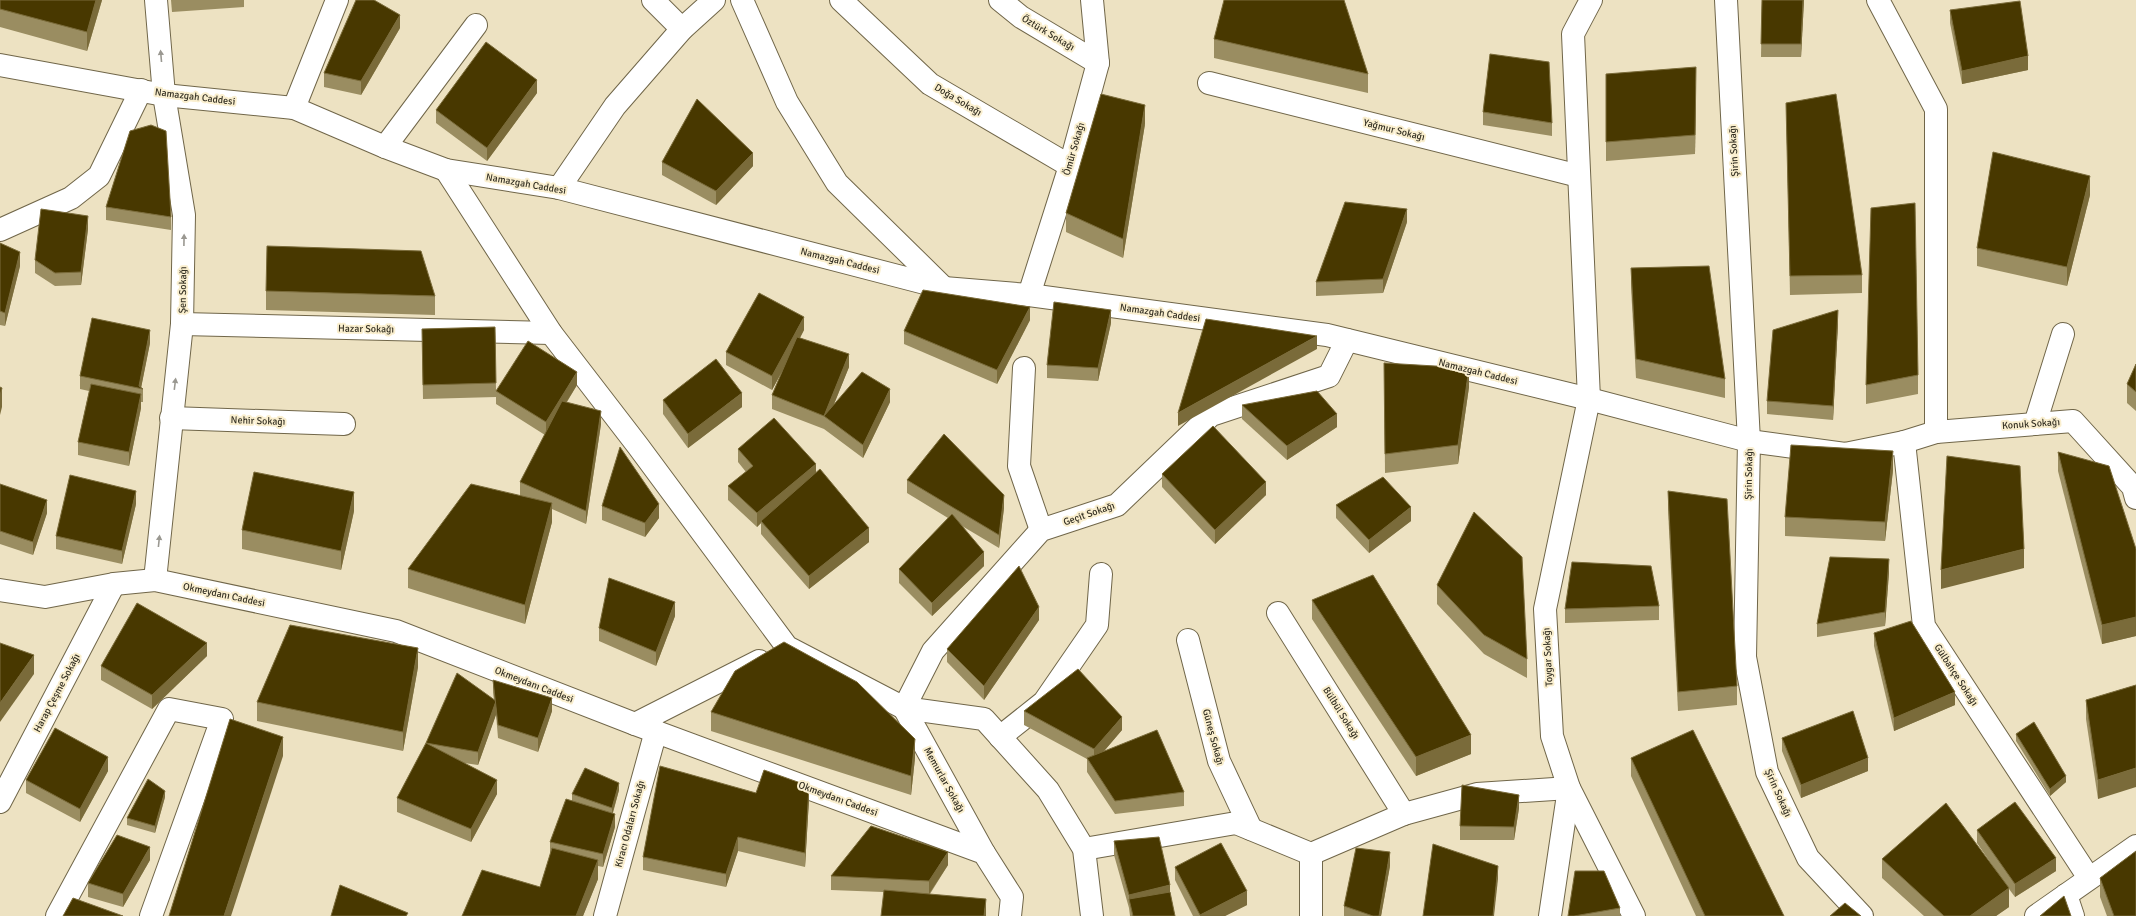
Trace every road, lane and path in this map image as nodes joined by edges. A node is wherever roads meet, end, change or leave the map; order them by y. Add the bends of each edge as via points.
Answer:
1 (156, 0) edge
2 (337, 0) edge
3 (653, 0) edge
4 (714, 0) edge
5 (742, 0) edge
6 (842, 0) edge
7 (1000, 0) edge
8 (1092, 0) edge
9 (1591, 0) edge
10 (1726, 0) edge
11 (1878, 0) edge
12 (476, 25) dead end
13 (682, 29) junction
14 (1098, 63) junction
15 (0, 65) edge
16 (1209, 83) dead end
17 (141, 90) junction
18 (164, 95) junction
19 (294, 108) junction
20 (385, 147) junction
21 (1070, 166) junction
22 (446, 170) junction
23 (1580, 176) junction
24 (558, 188) junction
25 (0, 230) edge
26 (944, 288) junction
27 (1030, 295) junction
28 (182, 324) junction
29 (550, 333) junction
30 (2063, 334) dead end
31 (1347, 340) junction
32 (1024, 368) dead end
33 (1589, 399) junction
34 (171, 418) junction
35 (344, 424) dead end
36 (2035, 424) junction
37 (1936, 432) junction
38 (1749, 441) junction
39 (1904, 442) junction
40 (2136, 498) edge
41 (1041, 530) junction
42 (1101, 574) dead end
43 (155, 580) junction
44 (114, 584) junction
45 (0, 590) edge
46 (1278, 613) dead end
47 (1188, 640) dead end
48 (787, 647) junction
49 (904, 708) junction
50 (635, 724) junction
51 (656, 731) junction
52 (1000, 737) junction
53 (1569, 788) junction
54 (0, 802) edge
55 (1404, 814) junction
56 (1250, 829) junction
57 (2136, 846) edge
58 (1084, 850) junction
59 (984, 853) junction
60 (1311, 854) junction
61 (2089, 878) junction
62 (2066, 895) junction
63 (57, 916) edge
64 (151, 916) edge
65 (605, 916) edge
66 (1010, 916) edge
67 (1092, 916) edge
68 (1310, 916) edge
69 (1550, 916) edge
70 (1634, 916) edge
71 (1862, 916) edge
72 (2036, 916) edge
73 (2073, 916) edge

18 -> 1 street, Şen Sokağı
2 - 19 street
3 - 13 street
4 - 13 street
5 - 26 street via 787,102 837,183
6 - 21 street, Doğa Sokağı via 930,84
7 - 14 street, Öztürk Sokağı via 1021,16
8 - 14 street, Ömür Sokağı
9 - 23 street, Toygar Sokağı via 1573,34
10 - 38 street, Şirin Sokağı
11 - 37 street via 1936,109
12 - 20 street
13 - 24 street via 615,106
14 - 21 street, Ömür Sokağı
15 - 17 street, Namazgah Caddesi
16 - 23 street, Yağmur Sokağı
17 - 18 street, Namazgah Caddesi
17 - 25 street via 99,176 71,198
18 - 19 street, Namazgah Caddesi
28 -> 18 street, Şen Sokağı via 184,215
19 - 20 street, Namazgah Caddesi
20 - 22 street, Namazgah Caddesi
21 - 27 street, Ömür Sokağı
22 - 24 street, Namazgah Caddesi
22 - 29 street
23 - 33 street, Toygar Sokağı
24 - 26 street, Namazgah Caddesi
26 - 27 street, Namazgah Caddesi
27 - 31 street, Namazgah Caddesi via 1327,335
28 - 29 street, Hazar Sokağı
34 -> 28 street, Şen Sokağı
29 - 48 street via 638,446
30 - 36 street
31 - 33 street, Namazgah Caddesi
31 - 41 street, Geçit Sokağı via 1329,376 1211,415 1117,505
32 - 41 street via 1019,466
33 - 38 street, Namazgah Caddesi
33 - 53 street, Toygar Sokağı via 1545,609 1552,736
34 - 35 street, Nehir Sokağı
43 -> 34 street, Şen Sokağı
36 - 37 street, Konuk Sokağı
36 - 40 street, Konuk Sokağı via 2074,421 2133,487
37 - 39 street, Namazgah Caddesi
38 - 39 street, Namazgah Caddesi via 1844,454
38 - 71 street, Şirin Sokağı via 1745,658 1767,772 1808,858
39 - 61 street, Gülbahçe Sokağı via 1924,626
41 - 49 street via 933,651
42 - 52 street via 1097,625 1044,702
43 - 44 street, Okmeydanı Caddesi
43 - 50 street, Okmeydanı Caddesi via 396,631
44 - 45 street, Okmeydanı Caddesi via 45,597
44 - 54 street, Harap Çeşme Sokağı
46 - 55 street, Bülbül Sokağı
47 - 56 street, Güneş Sokağı via 1219,761
48 - 49 street
48 - 50 street
49 - 52 street via 984,719
49 - 59 street, Memurlar Sokağı
50 - 51 street, Okmeydanı Caddesi
51 - 59 street, Okmeydanı Caddesi
51 - 65 street, Kiracı Odaları Sokağı
52 - 58 street via 1048,790
53 - 55 street via 1477,794
53 - 69 street, Toygar Sokağı
53 - 70 street
55 - 60 street
56 - 58 street via 1236,823
56 - 60 street
57 - 61 street
58 - 67 street
59 - 66 street via 1012,897
60 - 68 street
61 - 62 street
62 - 72 street
62 - 73 street
63 - 64 street via 169,709 222,719

